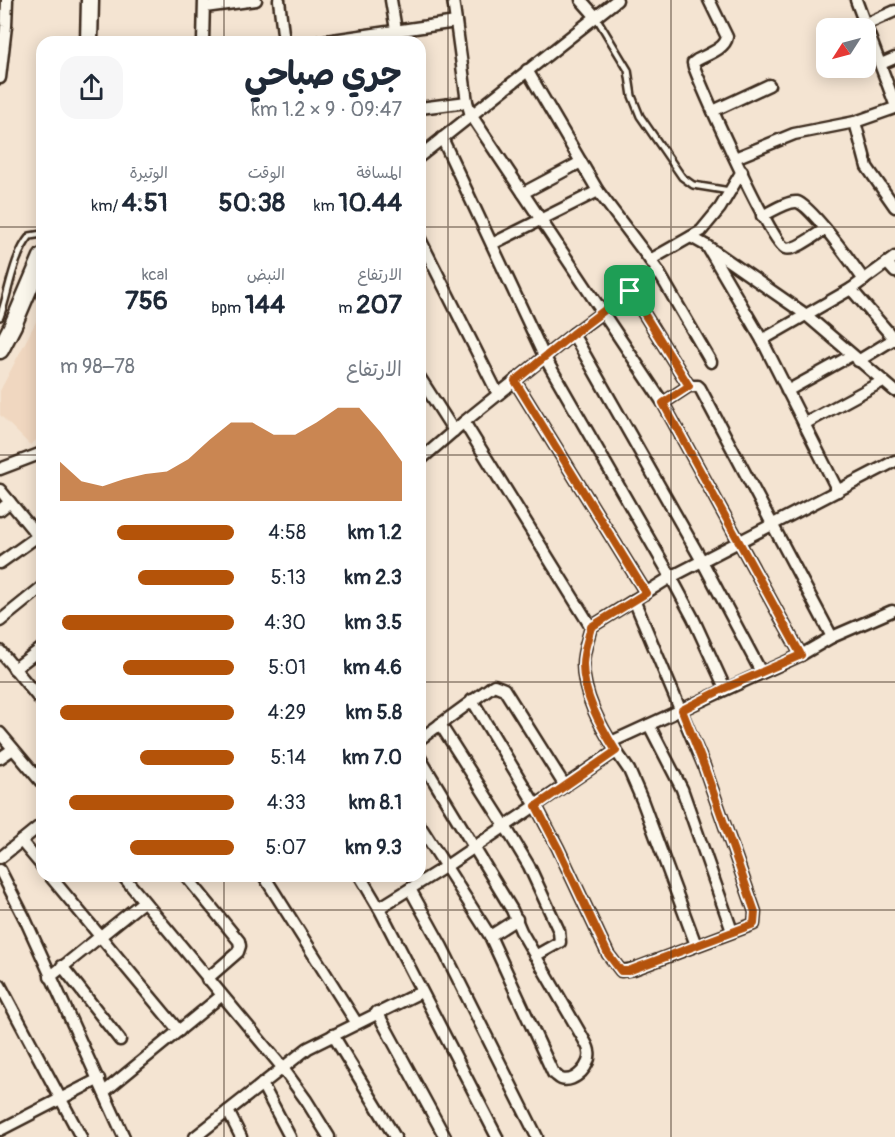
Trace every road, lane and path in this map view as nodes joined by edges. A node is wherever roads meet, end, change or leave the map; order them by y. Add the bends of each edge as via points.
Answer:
1 (7, 0) edge
2 (90, 0) edge
3 (256, 0) edge
4 (279, 0) edge
5 (391, 0) edge
6 (453, 0) edge
7 (581, 0) edge
8 (617, 0) edge
9 (710, 0) edge
10 (856, 0) edge
11 (205, 4) edge
12 (895, 11) edge
13 (596, 17) junction
14 (864, 18) edge
15 (876, 20) edge
16 (456, 22) junction
17 (3, 26) edge
18 (89, 36) edge
19 (203, 36) edge
20 (283, 36) edge
21 (397, 36) edge
22 (876, 51) edge
23 (895, 58) edge
24 (881, 64) junction
25 (527, 70) junction
26 (0, 78) edge
27 (769, 85) dead end
28 (467, 102) junction
29 (895, 106) edge
30 (426, 107) edge
31 (713, 111) junction
32 (471, 115) junction
33 (855, 122) junction
34 (442, 138) junction
35 (426, 151) edge
36 (735, 158) junction
37 (581, 162) junction
38 (742, 171) junction
39 (598, 191) junction
40 (730, 191) junction
41 (523, 193) junction
42 (895, 207) edge
43 (762, 216) junction
44 (540, 218) junction
45 (825, 229) junction
46 (36, 235) edge
47 (691, 237) junction
48 (492, 244) junction
49 (707, 246) junction
50 (426, 251) edge
51 (650, 260) junction
52 (891, 260) edge
53 (36, 270) edge
54 (658, 271) junction
55 (895, 272) edge
56 (864, 280) junction
57 (851, 289) junction
58 (630, 291) junction
59 (602, 311) junction
60 (805, 314) junction
61 (0, 317) edge
62 (573, 334) junction
63 (762, 340) junction
64 (895, 340) edge
65 (0, 350) edge
66 (544, 356) junction
67 (855, 358) junction
68 (711, 362) dead end
69 (515, 381) junction
70 (883, 381) junction
71 (689, 386) junction
72 (426, 387) edge
73 (787, 391) junction
74 (895, 391) edge
75 (498, 394) junction
76 (663, 403) junction
77 (464, 422) junction
78 (804, 424) junction
79 (454, 431) junction
80 (36, 455) edge
81 (426, 455) edge
82 (895, 461) edge
83 (0, 469) edge
84 (0, 490) edge
85 (838, 491) junction
86 (10, 502) junction
87 (0, 510) edge
88 (773, 524) junction
89 (36, 533) edge
90 (36, 540) edge
91 (738, 542) junction
92 (702, 561) junction
93 (0, 563) edge
94 (671, 577) junction
95 (36, 592) edge
96 (646, 593) junction
97 (634, 600) junction
98 (892, 611) dead end
99 (0, 621) edge
100 (591, 627) junction
101 (832, 637) junction
102 (0, 651) edge
103 (36, 652) edge
104 (801, 655) junction
105 (14, 669) junction
106 (761, 672) junction
107 (725, 688) junction
108 (36, 695) edge
109 (472, 700) junction
110 (682, 710) junction
111 (440, 724) junction
112 (649, 725) junction
113 (0, 733) edge
114 (426, 734) edge
115 (614, 746) junction
116 (13, 749) junction
117 (0, 758) edge
118 (426, 768) edge
119 (36, 774) edge
120 (565, 786) junction
121 (536, 806) junction
122 (506, 826) junction
123 (36, 829) edge
124 (426, 836) edge
125 (21, 841) junction
126 (475, 846) junction
127 (0, 858) edge
128 (36, 859) edge
129 (445, 867) junction
130 (0, 870) edge
131 (426, 879) edge
132 (55, 882) edge
133 (130, 882) edge
134 (191, 882) edge
135 (268, 882) edge
136 (364, 882) edge
137 (421, 882) edge
138 (410, 889) junction
139 (143, 902) junction
140 (379, 908) junction
141 (516, 919) junction
142 (732, 931) junction
143 (100, 935) junction
144 (490, 936) junction
145 (696, 945) junction
146 (535, 956) junction
147 (63, 966) junction
148 (50, 977) junction
149 (207, 980) junction
150 (0, 985) edge
151 (421, 992) junction
152 (221, 996) junction
153 (377, 1012) junction
154 (356, 1022) junction
155 (179, 1030) junction
156 (333, 1035) junction
157 (120, 1040) dead end
158 (282, 1067) junction
159 (99, 1079) junction
160 (262, 1084) junction
161 (104, 1092) junction
162 (62, 1099) junction
163 (228, 1112) junction
164 (0, 1130) edge
165 (81, 1137) edge
166 (124, 1137) edge
167 (195, 1137) edge
168 (241, 1137) edge
169 (290, 1137) edge
170 (329, 1137) edge
171 (395, 1137) edge
172 (445, 1137) edge
173 (496, 1137) edge
174 (537, 1137) edge

1 - 17 street
2 - 18 main road
3 - 11 street
4 - 20 street
5 - 21 street
6 - 16 street
7 - 13 street
8 - 13 street
9 - 31 street via 727,42 693,63
10 - 14 street
11 - 19 street
12 - 15 street
13 - 25 street
13 - 40 lane via 628,70 640,116 682,177 693,185
16 - 21 street
16 - 28 street
17 - 26 street
22 - 24 street
23 - 24 street
24 - 29 street
25 - 32 street
25 - 37 street
27 - 31 street
28 - 30 street
28 - 32 street
29 - 33 street
31 - 36 street
32 - 34 street
32 - 41 street
33 - 36 street via 794,134
33 - 42 street via 867,167
34 - 35 street
34 - 48 street
36 - 38 street
37 - 39 street
37 - 41 street
38 - 40 street
38 - 43 street
39 - 44 street
39 - 51 street
40 - 47 street via 711,220
41 - 44 street
43 - 45 street via 798,202
43 - 45 street via 784,248 792,249
44 - 48 street
44 - 59 street
45 - 56 street
46 - 61 lane via 25,242 17,260
47 - 49 street
47 - 51 street
48 - 66 street
49 - 60 street
49 - 63 street
50 - 75 street
51 - 54 street
52 - 55 street
52 - 56 street
53 - 65 main road
54 - 58 street
54 - 68 street
56 - 57 street
57 - 60 street
57 - 64 street
58 - 59 street
58 - 71 street
59 - 62 street
59 - 76 street
60 - 63 street
60 - 67 street
62 - 66 street
62 - 92 street
63 - 73 street
64 - 67 street
66 - 69 street
66 - 94 street
67 - 70 street
67 - 73 street
69 - 75 street
69 - 96 street
70 - 74 street
70 - 78 street
71 - 76 street
71 - 88 street via 700,388
72 - 79 street
73 - 78 street
75 - 77 street
76 - 91 street
77 - 79 street
77 - 100 street
78 - 85 street
79 - 81 street
80 - 83 street
82 - 85 street
84 - 86 street
85 - 88 street
86 - 87 street
86 - 89 street
88 - 91 street
88 - 101 street
90 - 93 street
91 - 92 street
91 - 104 street
92 - 94 street
92 - 106 street
94 - 96 street
94 - 107 street
95 - 99 street
96 - 97 street
97 - 100 street
97 - 110 street
98 - 101 street
100 - 115 street via 583,662 586,689
101 - 104 street
102 - 105 street
103 - 105 street
104 - 106 street
105 - 108 street
106 - 107 street
107 - 110 street
109 - 111 street
109 - 120 street via 494,685 504,689
109 - 121 street
110 - 112 street
110 - 142 street via 755,912 754,924
111 - 114 street
111 - 122 street
112 - 115 street
112 - 142 street via 682,789
113 - 116 street
115 - 120 street
115 - 145 street via 642,800
116 - 117 street
116 - 119 street
118 - 126 street
120 - 121 street
121 - 122 street
121 - 145 street via 608,954 621,971
122 - 126 street
122 - 146 street via 537,881 561,938 555,947
123 - 125 street
124 - 129 street
125 - 127 street
125 - 128 street
126 - 129 street
126 - 141 street
129 - 131 street
129 - 144 street
130 - 148 street
132 - 143 street
133 - 139 street
134 - 149 street via 240,946
135 - 154 street
136 - 140 street
137 - 138 street
138 - 140 street
138 - 174 street
139 - 143 street
139 - 149 street
140 - 151 street
141 - 144 street
141 - 146 street
142 - 145 street
143 - 147 street
143 - 155 street
144 - 146 street via 548,1063 561,1079 568,1080 585,1069 590,1052
147 - 148 street
147 - 157 street
148 - 159 street
149 - 152 street
150 - 162 street
151 - 153 street
151 - 173 street
152 - 155 street
152 - 158 street
153 - 154 street
153 - 172 street
154 - 156 street
155 - 161 street
156 - 158 street
156 - 171 street
158 - 160 street
158 - 170 street
159 - 161 street
159 - 162 street
160 - 163 street
160 - 169 street
161 - 166 street
162 - 164 street
162 - 165 street
163 - 167 street
163 - 168 street

